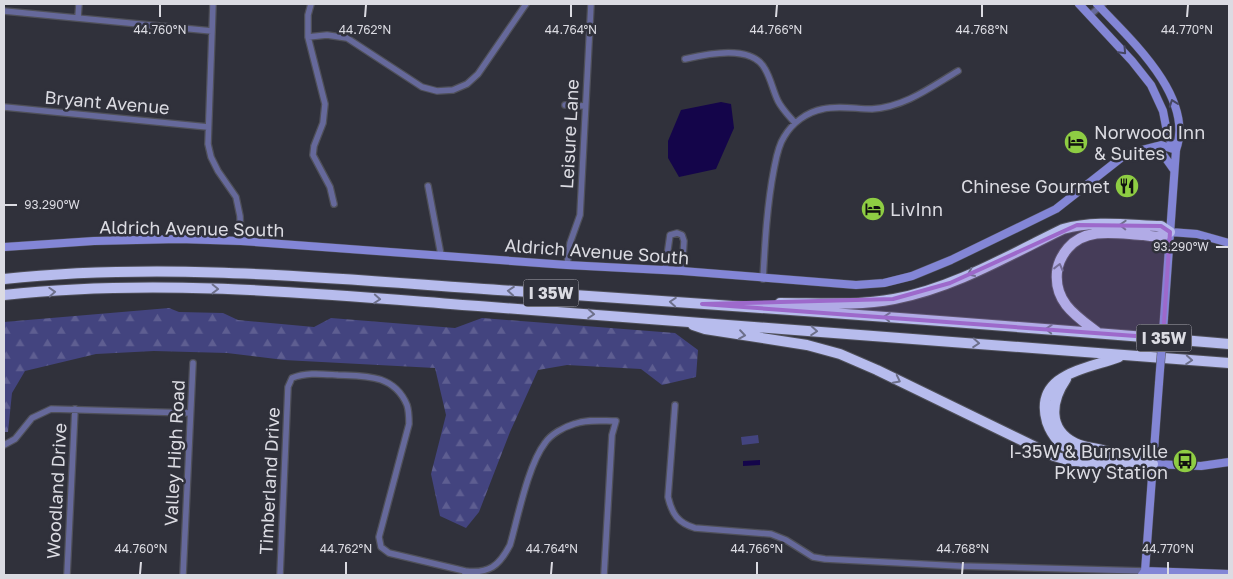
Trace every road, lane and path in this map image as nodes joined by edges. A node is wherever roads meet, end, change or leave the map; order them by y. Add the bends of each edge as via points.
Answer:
1 (79, 4) edge
2 (213, 4) edge
3 (311, 4) edge
4 (526, 4) edge
5 (591, 4) edge
6 (1078, 4) edge
7 (1100, 5) edge
8 (4, 11) edge
9 (1090, 15) junction
10 (78, 18) junction
11 (212, 31) junction
12 (308, 37) junction
13 (685, 59) dead end
14 (958, 71) dead end
15 (565, 106) dead end
16 (585, 106) junction
17 (4, 108) edge
18 (795, 123) junction
19 (208, 127) junction
20 (1153, 148) junction
21 (1176, 150) junction
22 (1174, 170) junction
23 (428, 186) dead end
24 (334, 204) dead end
25 (1170, 232) junction
26 (241, 241) junction
27 (1229, 243) edge
28 (4, 247) edge
29 (440, 255) junction
30 (567, 265) junction
31 (665, 270) junction
32 (682, 272) junction
33 (4, 279) edge
34 (763, 279) junction
35 (4, 295) edge
36 (702, 304) junction
37 (678, 320) junction
38 (1098, 333) junction
39 (1229, 344) edge
40 (1122, 356) junction
41 (193, 362) dead end
42 (1229, 363) edge
43 (675, 405) dead end
44 (75, 409) junction
45 (190, 413) junction
46 (4, 445) edge
47 (1229, 462) edge
48 (1153, 464) junction
49 (465, 573) edge
50 (1145, 574) edge
51 (1229, 574) edge
52 (67, 575) edge
53 (183, 575) edge
54 (280, 575) edge
55 (604, 575) edge

1 - 10 street
2 - 11 street
3 - 12 street
4 - 12 street via 478,74 453,90 437,91 422,87 347,38
5 - 16 street, Leisure Lane
6 - 9 street
7 - 9 street
21 -> 7 street via 1180,138 1178,120 1169,91 1155,67
8 - 10 street
9 -> 21 street via 1151,85 1163,111 1168,137
10 - 11 street
11 - 19 street
12 - 24 street via 325,104 313,155 330,187
13 - 18 street via 711,53 754,57 765,67 778,103
14 - 18 street via 900,104 874,108 824,108
15 - 16 street
16 - 30 street, Leisure Lane via 580,215 570,243
17 - 19 street, Bryant Avenue
18 - 34 street via 783,137 769,194
19 - 26 street via 211,157 239,205
20 - 21 street, Aldrich Avenue South via 1162,145
20 - 22 street via 1162,152
20 - 34 street, Aldrich Avenue South via 1126,154 1056,209 912,276 856,285
21 - 22 street
22 - 25 street
23 - 29 street
25 - 27 street via 1214,237
25 -> 36 highway via 1160,226 1077,225 950,283 893,299 849,303
38 -> 25 highway via 1070,311 1059,293 1058,268 1069,246 1088,234 1099,232 1160,236
25 - 48 street, bridge
26 - 28 street, Aldrich Avenue South via 103,240
26 - 29 street, Aldrich Avenue South
29 - 30 street, Aldrich Avenue South
30 - 31 street, Aldrich Avenue South
31 - 32 street, Aldrich Avenue South
31 - 32 street via 670,235 678,233 684,241
32 - 34 street, Aldrich Avenue South
36 -> 33 highway, I 35W via 235,272 121,272
35 -> 37 highway, I 35W via 124,288 234,289
38 -> 36 highway, I 35W
37 -> 40 highway, I 35W
37 -> 48 highway via 705,329 840,354 1054,456 1071,461 1142,467
38 - 39 highway, I 35W
40 -> 42 highway, I 35W
40 - 48 highway via 1058,380 1046,402 1047,422 1063,446 1075,452 1143,458
41 - 45 street, Valley High Road
43 - 50 street via 668,497 672,511 686,526 771,534 813,557
44 - 45 street
44 - 46 street via 52,409 32,418 15,439
44 - 52 street, Woodland Drive
45 - 53 street, Valley High Road
47 - 48 street via 1201,466
48 - 50 street
49 - 54 street, Timberland Drive via 389,553 381,548 379,537 409,424 407,406 398,390 374,376 303,374 292,378 288,387
49 - 55 street via 483,572 505,556 533,464 545,442 575,423 592,420 616,421 612,435
50 - 51 street

